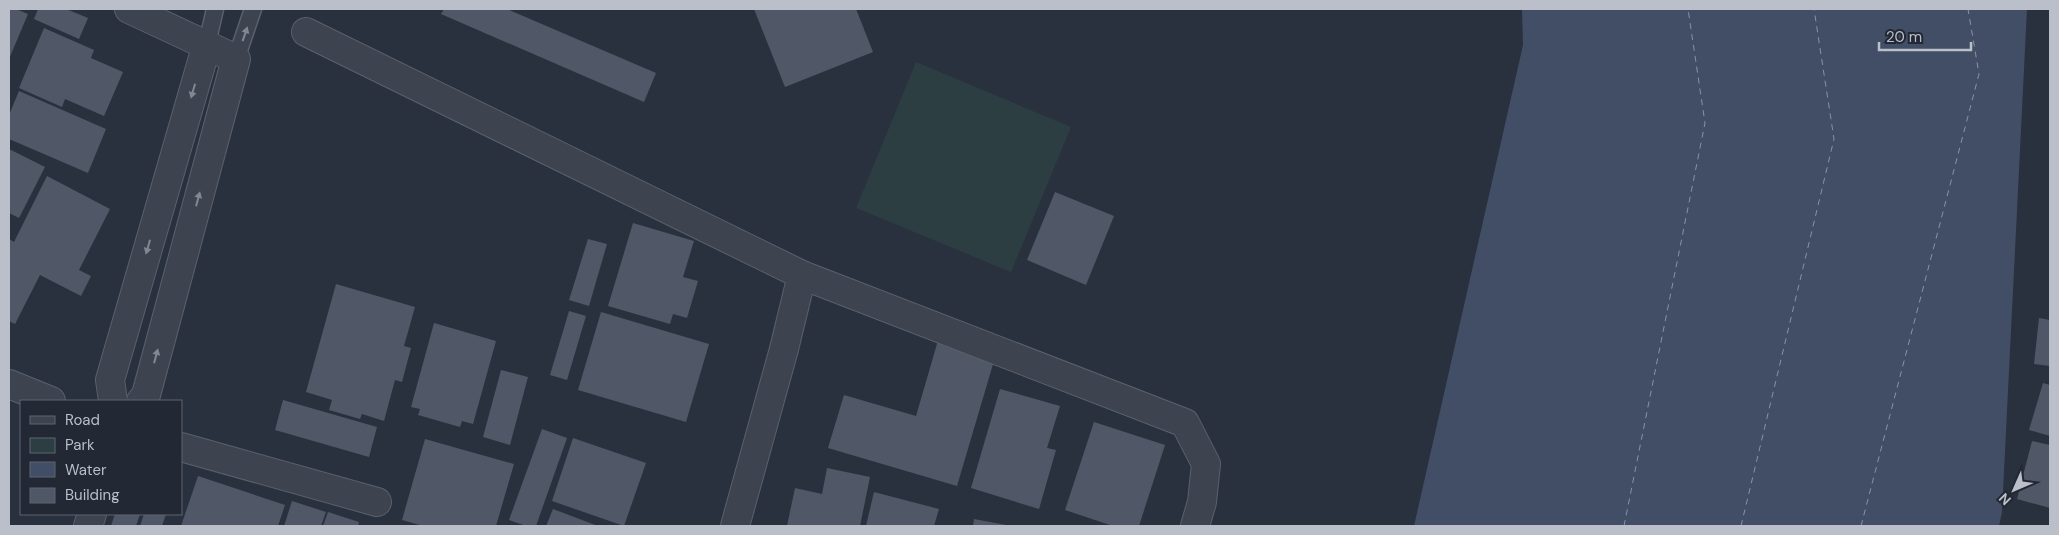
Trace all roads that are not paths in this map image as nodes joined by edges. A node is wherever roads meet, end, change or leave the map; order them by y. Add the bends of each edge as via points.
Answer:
1 (129, 9) edge
2 (215, 9) edge
3 (253, 9) edge
4 (306, 32) dead end
5 (207, 44) junction
6 (236, 59) junction
7 (802, 275) junction
8 (9, 384) edge
9 (49, 400) edge
10 (113, 400) edge
11 (141, 400) edge
12 (182, 447) edge
13 (377, 502) dead end
14 (735, 526) edge
15 (1195, 526) edge

1 - 5 street
2 - 5 lane
6 -> 3 lane
4 - 7 street
5 - 6 street
5 -> 10 street via 110,380
11 -> 6 street via 146,394
7 - 14 street
7 - 15 street via 1185,423 1206,464 1202,502
8 - 9 street
12 - 13 street

